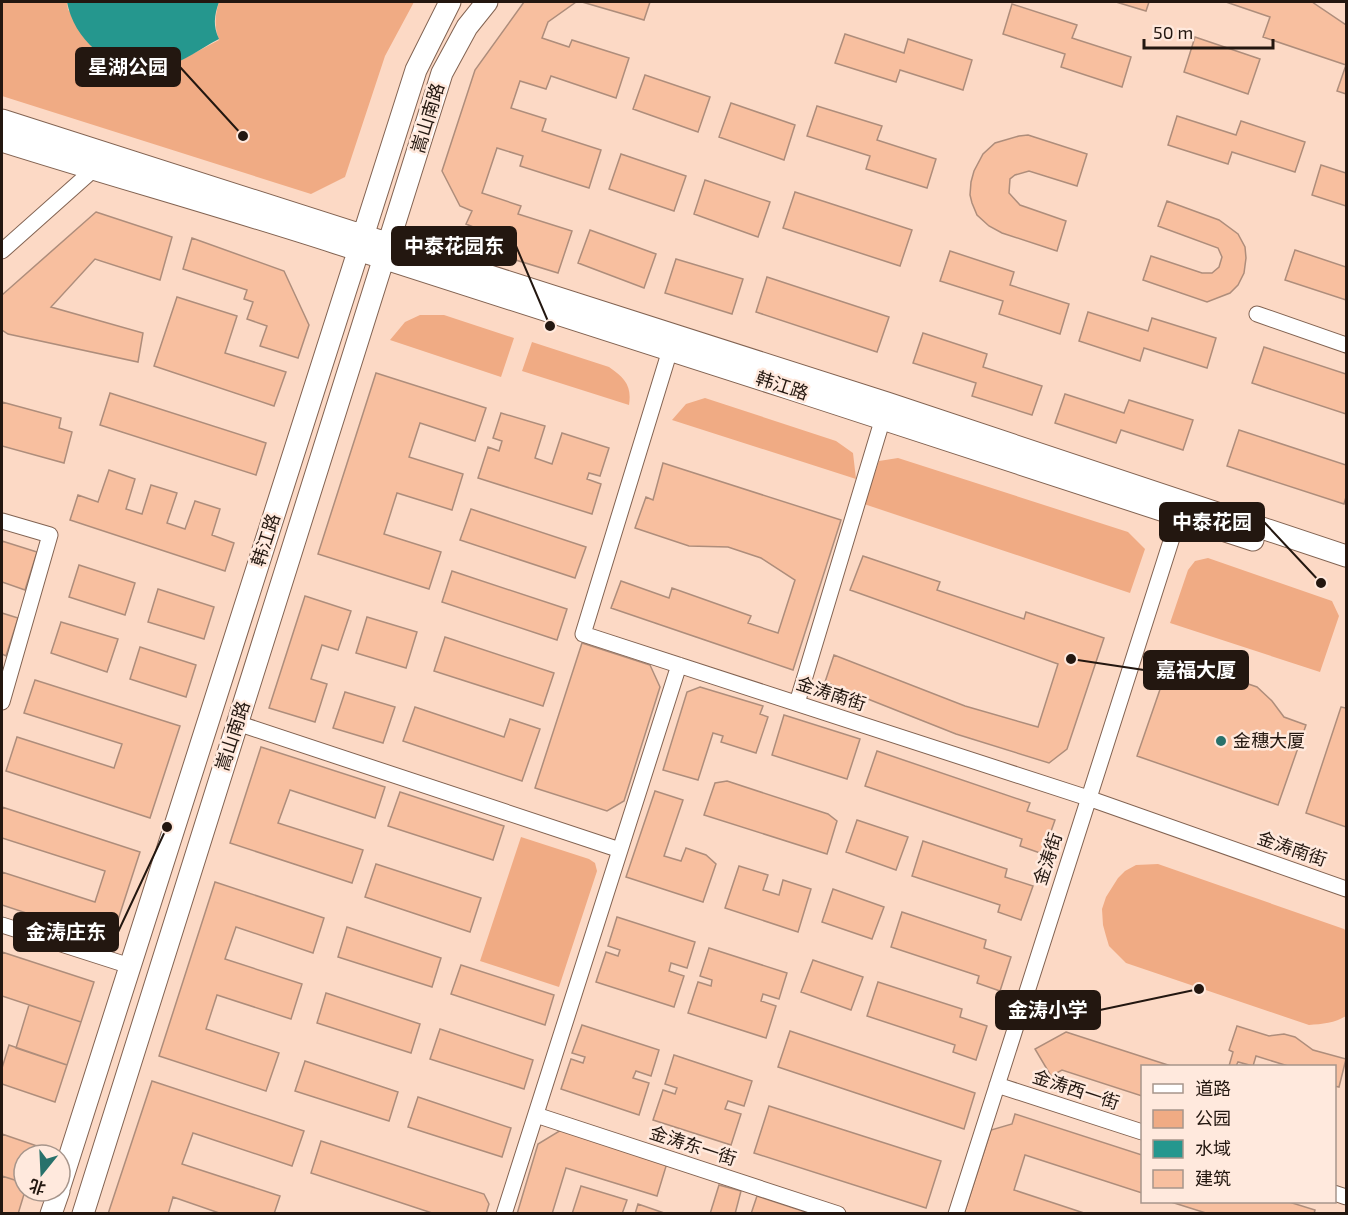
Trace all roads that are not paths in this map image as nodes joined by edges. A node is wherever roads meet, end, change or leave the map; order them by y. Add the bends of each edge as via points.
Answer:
1 (450, 2) edge
2 (487, 2) edge
3 (2, 120) edge
4 (2, 141) edge
5 (93, 170) junction
6 (361, 243) junction
7 (2, 251) edge
8 (387, 251) junction
9 (1257, 314) dead end
10 (1347, 345) edge
11 (670, 350) junction
12 (883, 418) junction
13 (1180, 508) junction
14 (2, 520) edge
15 (1347, 556) edge
16 (1347, 571) edge
17 (679, 665) junction
18 (2, 702) edge
19 (797, 703) junction
20 (237, 723) junction
21 (1088, 798) junction
22 (620, 850) junction
23 (1347, 889) edge
24 (2, 925) edge
25 (130, 966) junction
26 (997, 1085) junction
27 (536, 1115) junction
28 (1141, 1131) edge
29 (72, 1148) edge
30 (83, 1214) edge
31 (504, 1214) edge
32 (838, 1214) edge
33 (956, 1214) edge

1 - 6 street, 嵩山南路 via 416,70
2 - 8 street, 嵩山南路 via 467,27 442,73
3 - 6 street, 韩江路
4 - 5 street, 韩江路
5 - 6 street, 韩江路
5 - 7 street
6 - 8 street, 韩江路
6 - 25 street, 韩江路
8 - 11 street, 韩江路
8 - 13 street, 韩江路 via 864,396
8 - 20 street, 嵩山南路
9 - 10 street
11 - 12 street, 韩江路
11 - 17 street, 金涛南街 via 583,634
12 - 13 street, 韩江路
12 - 19 street
13 - 15 street, 韩江路
13 - 16 street, 韩江路
13 - 21 street, 金涛街
14 - 18 street via 50,535
17 - 19 street, 金涛南街
17 - 22 street
19 - 21 street, 金涛南街
20 - 22 street
20 - 30 street, 嵩山南路
21 - 23 street, 金涛南街
21 - 26 street, 金涛街
22 - 27 street
24 - 25 street
25 - 29 street
26 - 28 street, 金涛西一街
26 - 33 street, 金涛街
27 - 31 street
27 - 32 street, 金涛东一街

